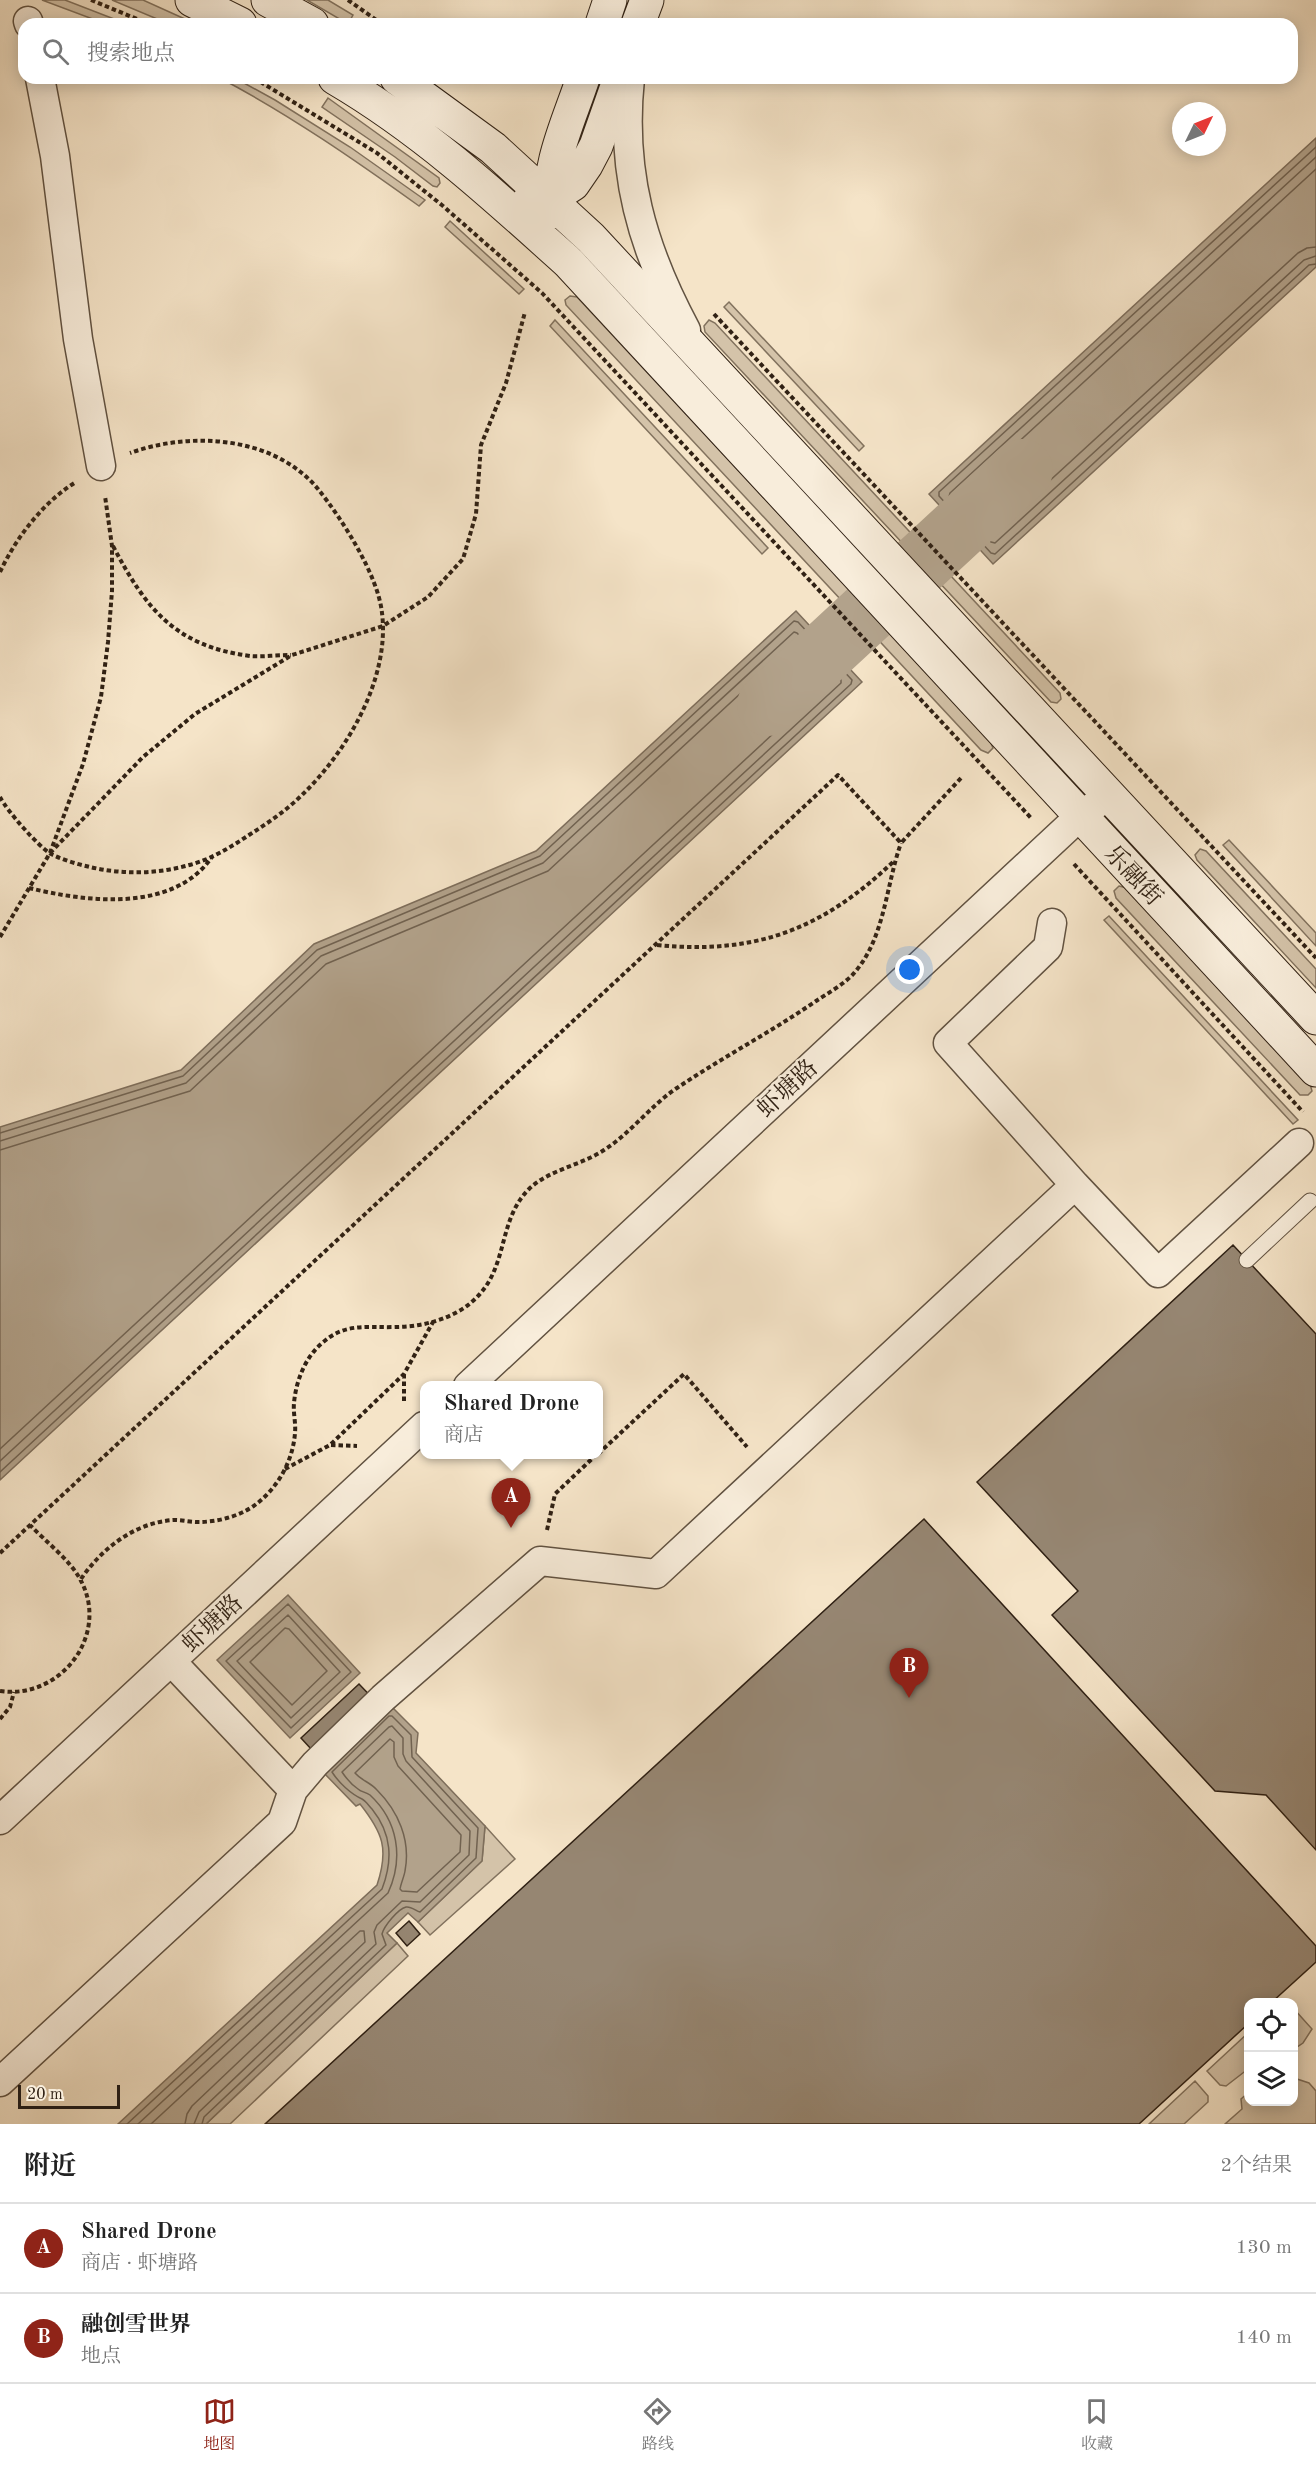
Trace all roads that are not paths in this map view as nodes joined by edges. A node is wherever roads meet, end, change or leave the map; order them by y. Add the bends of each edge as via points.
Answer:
1 (192, 0) edge
2 (268, 0) edge
3 (609, 0) edge
4 (647, 0) edge
5 (228, 18) edge
6 (301, 18) edge
7 (590, 18) edge
8 (604, 18) edge
9 (640, 18) edge
10 (40, 84) edge
11 (344, 84) edge
12 (405, 84) edge
13 (581, 84) edge
14 (618, 84) edge
15 (629, 84) edge
16 (471, 174) junction
17 (550, 199) junction
18 (569, 263) junction
19 (699, 353) junction
20 (101, 466) road end
21 (1109, 795) junction
22 (1080, 816) junction
23 (1052, 923) dead end
24 (1316, 1018) edge
25 (1316, 1070) edge
26 (1299, 1143) dead end
27 (1075, 1185) junction
28 (1314, 1201) edge
29 (1247, 1260) dead end
30 (473, 1381) edge
31 (420, 1430) edge
32 (171, 1661) junction
33 (293, 1790) junction
34 (0, 1820) edge
35 (0, 2082) edge

1 - 5 street
2 - 6 street
3 - 7 street
3 - 8 street
4 - 9 street
10 - 20 street via 55,156 78,339
11 - 16 street
12 - 17 street, 乐融街 via 494,148
13 - 17 street via 554,167
14 - 17 street via 586,165 573,184
15 - 19 street via 628,145 639,221 669,299
16 - 17 street via 500,192 528,199
16 - 18 street, 乐融街
17 - 18 street via 553,221
17 - 19 street, 乐融街
18 - 22 street, 乐融街
19 - 21 street, 乐融街
21 - 22 street, 虾塘路
21 - 24 street, 乐融街
22 - 25 street, 乐融街
22 - 30 street, 虾塘路
23 - 27 street via 1048,947 948,1043
26 - 27 street via 1158,1273
27 - 33 street via 656,1574 540,1561 383,1698
28 - 29 lane
31 - 32 street, 虾塘路
32 - 33 street
32 - 34 street, 虾塘路
33 - 35 street via 282,1822

